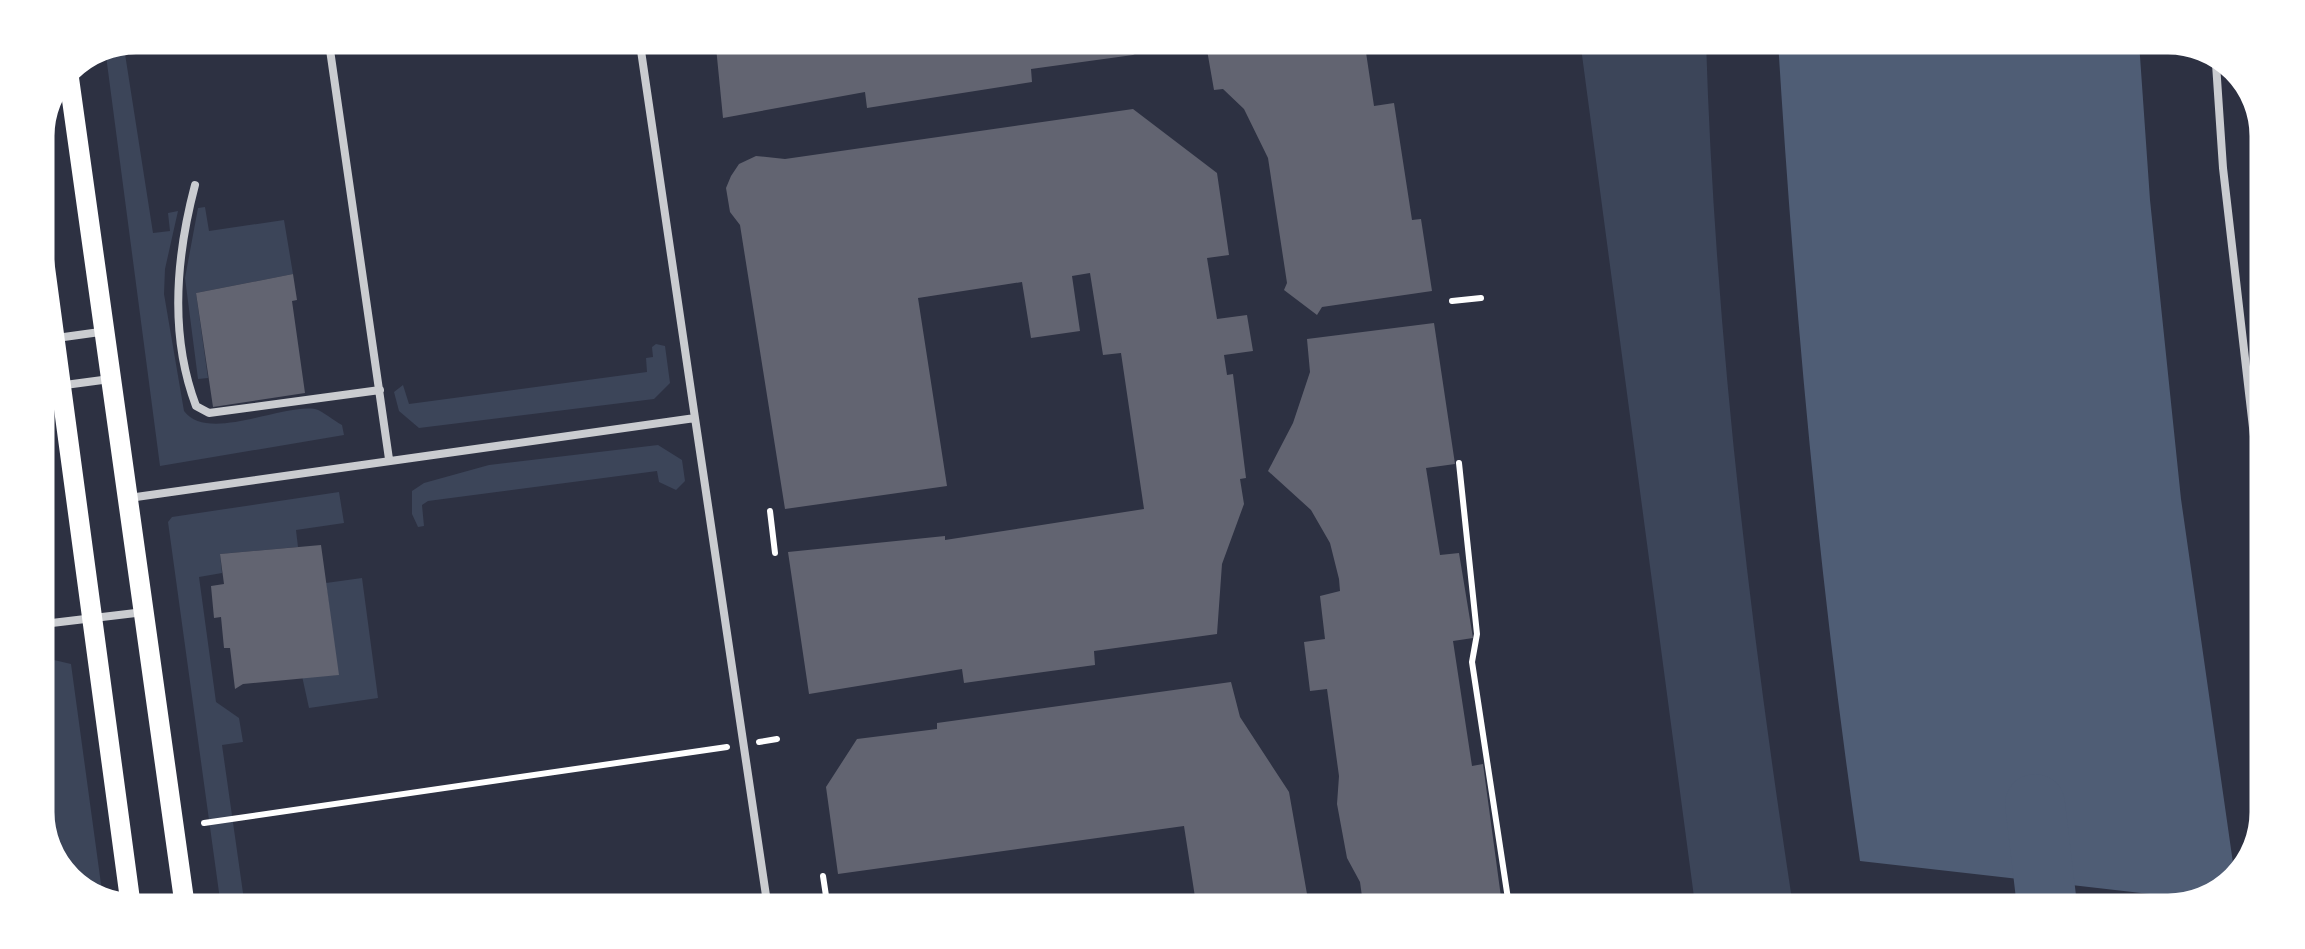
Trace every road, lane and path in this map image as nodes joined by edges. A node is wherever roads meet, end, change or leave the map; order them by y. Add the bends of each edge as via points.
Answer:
1 (330, 52) edge
2 (641, 52) edge
3 (2216, 68) edge
4 (70, 86) edge
5 (195, 186) dead end
6 (1482, 298) dead end
7 (1452, 301) dead end
8 (105, 331) junction
9 (52, 338) edge
10 (52, 357) edge
11 (112, 379) junction
12 (62, 385) junction
13 (52, 386) edge
14 (380, 390) junction
15 (695, 418) junction
16 (2252, 419) edge
17 (389, 459) junction
18 (1458, 463) dead end
19 (129, 498) junction
20 (770, 511) dead end
21 (775, 553) dead end
22 (144, 612) junction
23 (92, 618) junction
24 (53, 623) edge
25 (777, 739) dead end
26 (743, 745) junction
27 (204, 823) dead end
28 (823, 876) dead end
29 (130, 896) edge
30 (183, 896) edge
31 (766, 896) edge
32 (826, 896) edge
33 (1508, 896) edge

1 - 14 lane
2 - 15 lane
3 - 16 lane
4 - 8 main road
5 - 14 lane via 176,298 196,406 208,413
6 - 7 path
8 - 9 lane
8 - 11 main road
10 - 12 main road
11 - 12 lane
11 - 19 main road
12 - 13 lane
12 - 23 main road
14 - 17 lane
15 - 17 lane
15 - 26 lane
17 - 19 lane
18 - 33 path via 1477,634 1472,662
19 - 22 main road
20 - 21 path
22 - 23 lane
22 - 30 main road
23 - 24 lane
23 - 29 main road
25 - 26 path
26 - 27 path
26 - 31 lane
28 - 32 path

